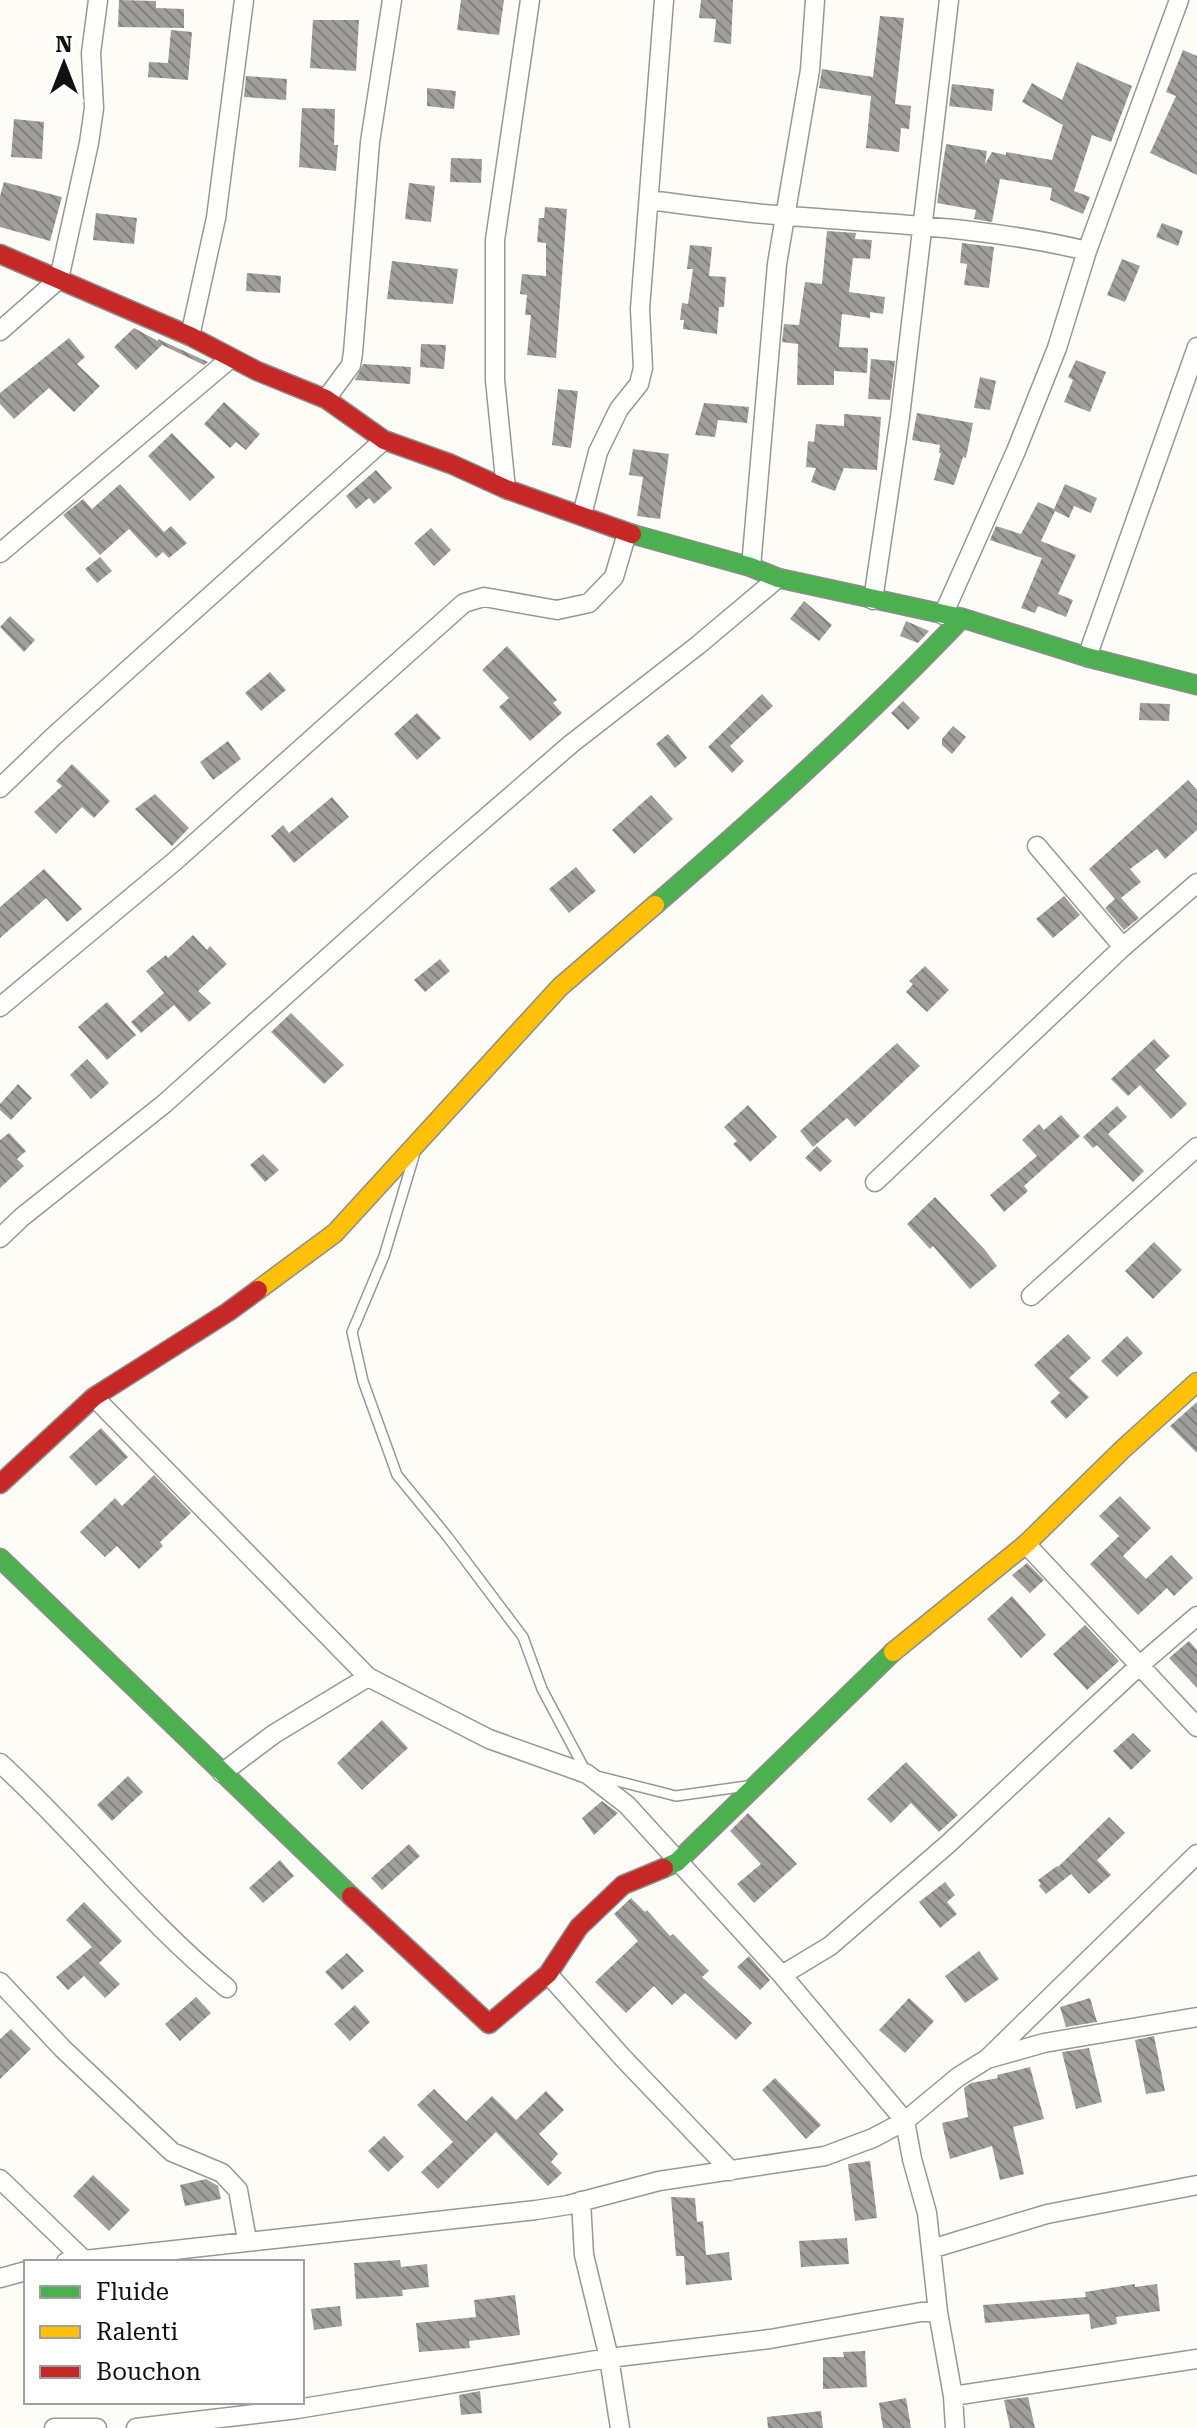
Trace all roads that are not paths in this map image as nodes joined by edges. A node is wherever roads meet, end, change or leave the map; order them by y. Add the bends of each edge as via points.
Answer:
1 (98, 0) edge
2 (244, 0) edge
3 (392, 0) edge
4 (530, 0) edge
5 (664, 0) edge
6 (815, 0) edge
7 (949, 0) edge
8 (1179, 0) edge
9 (649, 200) junction
10 (785, 216) junction
11 (921, 226) junction
12 (1087, 251) junction
13 (0, 254) edge
14 (59, 279) junction
15 (0, 331) edge
16 (190, 336) junction
17 (1197, 347) edge
18 (231, 358) junction
19 (326, 399) junction
20 (384, 440) junction
21 (506, 489) junction
22 (582, 515) junction
23 (627, 533) junction
24 (0, 553) edge
25 (751, 567) junction
26 (778, 578) junction
27 (873, 600) junction
28 (943, 615) junction
29 (962, 618) junction
30 (1087, 657) junction
31 (1197, 685) edge
32 (0, 788) edge
33 (1037, 846) dead end
34 (1197, 883) edge
35 (1123, 947) junction
36 (0, 1007) edge
37 (414, 1145) junction
38 (1197, 1147) edge
39 (875, 1182) dead end
40 (0, 1238) edge
41 (1031, 1296) dead end
42 (1197, 1382) edge
43 (94, 1397) junction
44 (0, 1484) edge
45 (1026, 1544) junction
46 (0, 1558) edge
47 (1197, 1616) edge
48 (1140, 1665) junction
49 (368, 1677) junction
50 (1197, 1727) edge
51 (0, 1763) edge
52 (222, 1773) junction
53 (587, 1774) junction
54 (757, 1784) junction
55 (1197, 1854) edge
56 (677, 1862) junction
57 (548, 1974) junction
58 (782, 1975) junction
59 (0, 1982) edge
60 (227, 1988) dead end
61 (1197, 2017) edge
62 (987, 2059) junction
63 (905, 2121) junction
64 (731, 2171) junction
65 (0, 2179) edge
66 (1197, 2185) edge
67 (581, 2201) junction
68 (247, 2240) junction
69 (931, 2249) junction
70 (74, 2260) edge
71 (24, 2272) edge
72 (0, 2278) edge
73 (938, 2312) junction
74 (609, 2358) junction
75 (1197, 2359) edge
76 (953, 2396) junction
77 (54, 2428) edge
78 (97, 2428) edge
79 (136, 2428) edge
80 (620, 2428) edge
81 (955, 2428) edge

1 - 14 street via 91,53 94,108
2 - 16 street via 216,218
3 - 19 street via 370,142 353,353 351,365
4 - 21 street via 495,240 495,380
5 - 9 street
6 - 10 street via 810,70
7 - 11 street
8 - 12 street
9 - 10 street
9 - 22 street via 640,309 643,368 639,384 619,409 598,452
10 - 11 street
10 - 25 street
11 - 12 street via 1035,238
11 - 27 street
12 - 28 street via 1057,348
13 - 14 street
14 - 15 street
14 - 16 street
16 - 18 street
17 - 30 street
18 - 19 street
18 - 24 street
19 - 20 street
20 - 21 street
20 - 32 street
21 - 22 street
22 - 23 street
23 - 25 street
23 - 36 street via 614,577 589,603 557,610 484,597 464,603 175,861
25 - 26 street
26 - 27 street
26 - 40 street via 571,744 164,1104
27 - 28 street
28 - 29 street
29 - 30 street
29 - 37 street via 757,817 560,987
30 - 31 street
33 - 35 street
34 - 35 street
35 - 39 street
37 - 43 street via 335,1233 228,1312
37 - 53 lane via 414,1162 384,1256 352,1332 363,1381 397,1475 523,1637 542,1689
38 - 41 street
42 - 45 street
43 - 44 street
43 - 49 street
45 - 48 street
45 - 54 street via 882,1661
46 - 52 street
47 - 48 street
48 - 50 street
48 - 58 street via 854,1926
49 - 52 street via 274,1734
49 - 53 street via 489,1739
51 - 60 street via 196,1963
52 - 57 street via 489,2024
53 - 54 lane via 676,1796
53 - 56 street via 627,1805
54 - 56 street
55 - 62 street
56 - 57 street via 623,1885 579,1927
56 - 58 street
57 - 64 street
58 - 63 street
59 - 68 street via 172,2152 222,2173 238,2190
61 - 62 street via 1044,2043
62 - 63 street
63 - 64 street via 825,2156
63 - 69 street
64 - 67 street via 635,2185
65 - 70 street
66 - 69 street via 1047,2214
67 - 68 street
67 - 74 street via 584,2255
68 - 70 street
69 - 73 street
71 - 72 street
73 - 74 street
73 - 76 street
74 - 79 street via 297,2409
74 - 80 street
75 - 76 street
76 - 81 street
77 - 78 street

